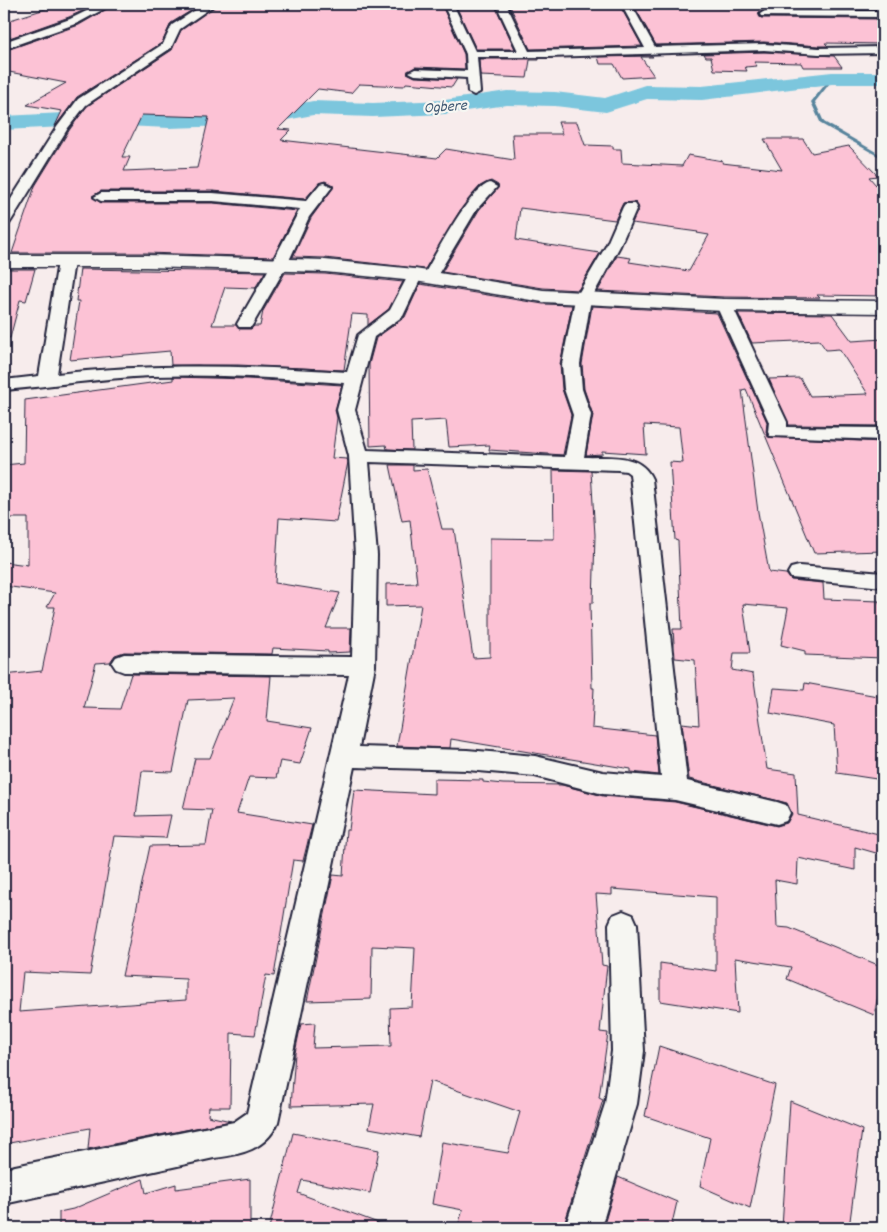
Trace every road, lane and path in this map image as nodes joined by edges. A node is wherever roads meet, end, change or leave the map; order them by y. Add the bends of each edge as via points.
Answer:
1 (108, 4) edge
2 (211, 4) edge
3 (448, 4) edge
4 (502, 4) edge
5 (626, 4) edge
6 (757, 4) edge
7 (872, 4) edge
8 (882, 14) edge
9 (9, 40) edge
10 (4, 46) edge
11 (883, 50) edge
12 (652, 51) junction
13 (471, 54) junction
14 (525, 54) junction
15 (415, 72) dead end
16 (473, 75) junction
17 (474, 92) dead end
18 (325, 187) dead end
19 (490, 187) dead end
20 (101, 197) dead end
21 (310, 206) junction
22 (630, 207) dead end
23 (4, 221) edge
24 (4, 261) edge
25 (66, 262) junction
26 (279, 265) junction
27 (422, 277) junction
28 (583, 299) junction
29 (724, 305) junction
30 (883, 307) edge
31 (244, 324) dead end
32 (353, 378) junction
33 (47, 381) junction
34 (4, 385) edge
35 (883, 434) edge
36 (359, 456) junction
37 (574, 462) junction
38 (799, 573) dead end
39 (883, 580) edge
40 (124, 663) dead end
41 (363, 666) junction
42 (344, 758) junction
43 (675, 789) junction
44 (778, 813) dead end
45 (623, 924) dead end
46 (4, 1187) edge
47 (583, 1228) edge

1 - 9 street via 74,22
2 - 23 street via 176,27 167,46 91,95 66,121
3 - 13 street
4 - 14 street
5 - 12 street
6 - 8 street via 767,18
7 - 8 street
9 - 10 street
11 - 12 street via 818,51 778,44
12 - 14 street
13 - 14 street
13 - 16 street
15 - 16 street
16 - 17 street
18 - 21 street
19 - 27 street via 471,207
20 - 21 street via 213,197
21 - 26 street
22 - 28 street via 613,246
24 - 25 street
25 - 26 street
25 - 33 street
26 - 27 street via 347,267
26 - 31 street
27 - 28 street via 520,294
27 - 32 street via 397,313 366,335
28 - 29 street
28 - 37 street via 571,364 573,389 582,415
29 - 30 street
29 - 35 street via 778,422 777,432
32 - 33 street via 208,370 122,373
32 - 36 street via 346,410
33 - 34 street
36 - 37 street
36 - 41 street via 366,554
37 - 43 street via 632,466 642,479
38 - 39 street
40 - 41 street
41 - 42 street
42 - 43 street via 467,760 534,766 603,783
42 - 46 street via 261,1122 250,1133 236,1139
43 - 44 street
45 - 47 street via 628,1051 621,1104

